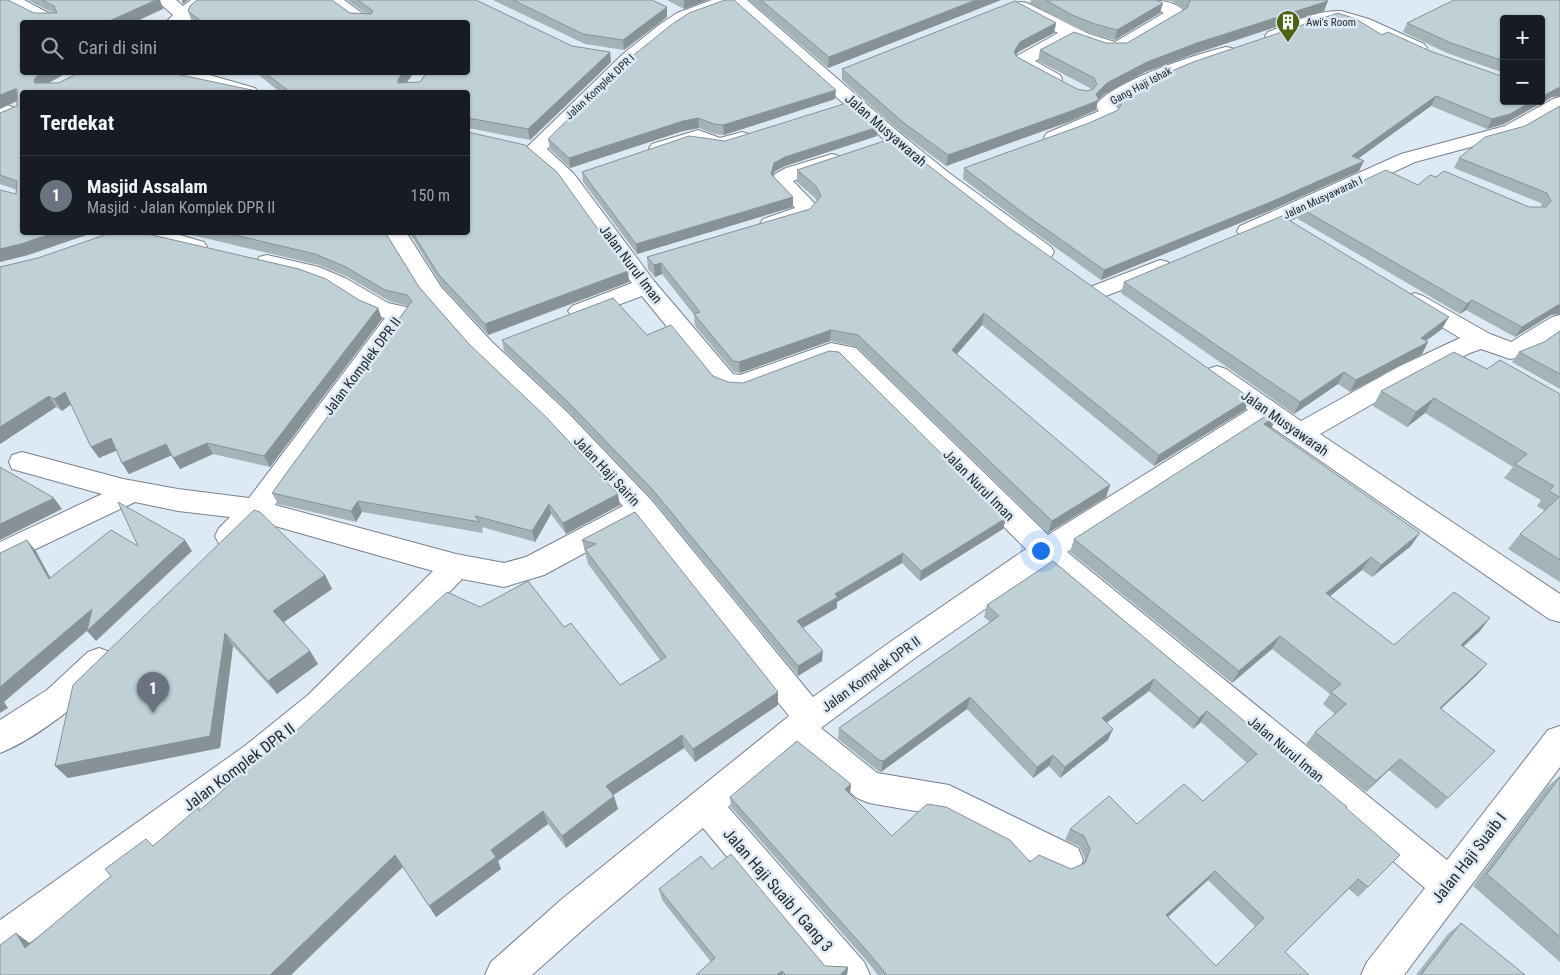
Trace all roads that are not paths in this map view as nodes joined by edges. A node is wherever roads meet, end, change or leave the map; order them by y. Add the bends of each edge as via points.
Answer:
1 (11, 0) edge
2 (165, 0) edge
3 (202, 0) edge
4 (333, 0) edge
5 (729, 0) edge
6 (737, 0) edge
7 (1150, 0) edge
8 (1319, 0) edge
9 (1013, 3) edge
10 (666, 9) edge
11 (683, 17) junction
12 (1347, 17) junction
13 (180, 19) edge
14 (48, 20) edge
15 (363, 20) edge
16 (1072, 33) junction
17 (1258, 41) edge
18 (1241, 47) edge
19 (1434, 55) edge
20 (607, 56) edge
21 (629, 58) junction
22 (187, 75) edge
23 (235, 75) edge
24 (1067, 86) edge
25 (241, 90) edge
26 (255, 90) edge
27 (1545, 97) edge
28 (1560, 103) edge
29 (763, 131) edge
30 (1038, 143) edge
31 (525, 147) joint
32 (639, 154) edge
33 (848, 154) edge
34 (1408, 158) junction
35 (1435, 169) dead end
36 (750, 230) edge
37 (158, 235) edge
38 (397, 235) edge
39 (1232, 237) edge
40 (215, 251) edge
41 (244, 257) edge
42 (1178, 260) edge
43 (1060, 265) edge
44 (642, 270) junction
45 (1398, 291) edge
46 (432, 292) junction
47 (1122, 309) edge
48 (402, 313) junction
49 (555, 320) edge
50 (1560, 323) edge
51 (1471, 344) junction
52 (1202, 365) edge
53 (1510, 374) edge
54 (1266, 410) junction
55 (1300, 434) junction
56 (22, 462) dead end
57 (133, 491) junction
58 (642, 509) junction
59 (256, 510) junction
60 (214, 550) edge
61 (1046, 551) junction
62 (0, 555) edge
63 (456, 566) junction
64 (1560, 610) edge
65 (118, 642) edge
66 (804, 724) junction
67 (0, 738) edge
68 (1560, 741) edge
69 (705, 804) junction
70 (1065, 860) dead end
71 (1448, 884) junction
72 (0, 942) edge
73 (504, 975) edge
74 (851, 975) edge
75 (1380, 975) edge

1 - 14 street
2 - 13 street
3 - 13 street
4 - 15 street
5 - 11 street, Jalan Komplek DPR I
6 - 43 street, Jalan Musyawarah via 836,74 844,105 886,142 953,173
7 - 16 street via 1177,13 1118,48 1108,48
8 - 12 street via 1344,12
9 - 16 street
10 - 11 street
11 - 21 street, Jalan Komplek DPR I
12 - 17 street via 1326,17
12 - 19 street
16 - 24 street via 1022,62
18 - 30 street, Gang Haji Ishak via 1164,72 1108,103 1105,106 1108,114
20 - 21 street
21 - 31 street, Jalan Komplek DPR I
22 - 25 street
23 - 26 street
27 - 28 street
28 - 34 street, Jalan Musyawarah I via 1512,130
29 - 32 street via 718,144 698,136
31 - 44 street, Jalan Nurul Iman via 576,175
33 - 36 street via 782,178 782,182 808,208 801,214
34 - 35 street
34 - 39 street, Jalan Musyawarah I via 1286,224
37 - 40 street
38 - 46 street, Jalan Haji Sairin
41 - 48 street, Jalan Komplek DPR II via 311,272 383,310
42 - 47 street via 1090,287
44 - 49 street
44 - 61 street, Jalan Nurul Iman via 729,383 743,383 832,351 847,354
45 - 51 street
46 - 48 street
46 - 58 street, Jalan Haji Sairin via 492,344
48 - 59 street, Jalan Komplek DPR II
50 - 51 street via 1520,349 1510,351
51 - 53 street
51 - 55 street via 1407,373
52 - 54 street, Jalan Musyawarah
54 - 55 street, Jalan Musyawarah
54 - 61 street, Jalan Komplek DPR II
55 - 64 street, Jalan Musyawarah
56 - 57 street
57 - 59 street
57 - 62 street
58 - 63 street via 534,567 504,575
58 - 66 street, Jalan Haji Sairin
59 - 60 street, Jalan Komplek DPR II
59 - 63 street
61 - 66 street, Jalan Komplek DPR II
61 - 71 street, Jalan Nurul Iman
63 - 72 street, Jalan Komplek DPR II via 319,705 258,756
65 - 67 street via 58,700
66 - 69 street, Jalan Komplek DPR II
66 - 70 street, Jalan Haji Sairin via 869,787 949,801
68 - 71 street, Jalan Haji Suaib I
69 - 73 street, Jalan Komplek DPR II
69 - 74 street, Jalan Haji Suaib I Gang 3
71 - 75 street, Jalan Haji Suaib I

